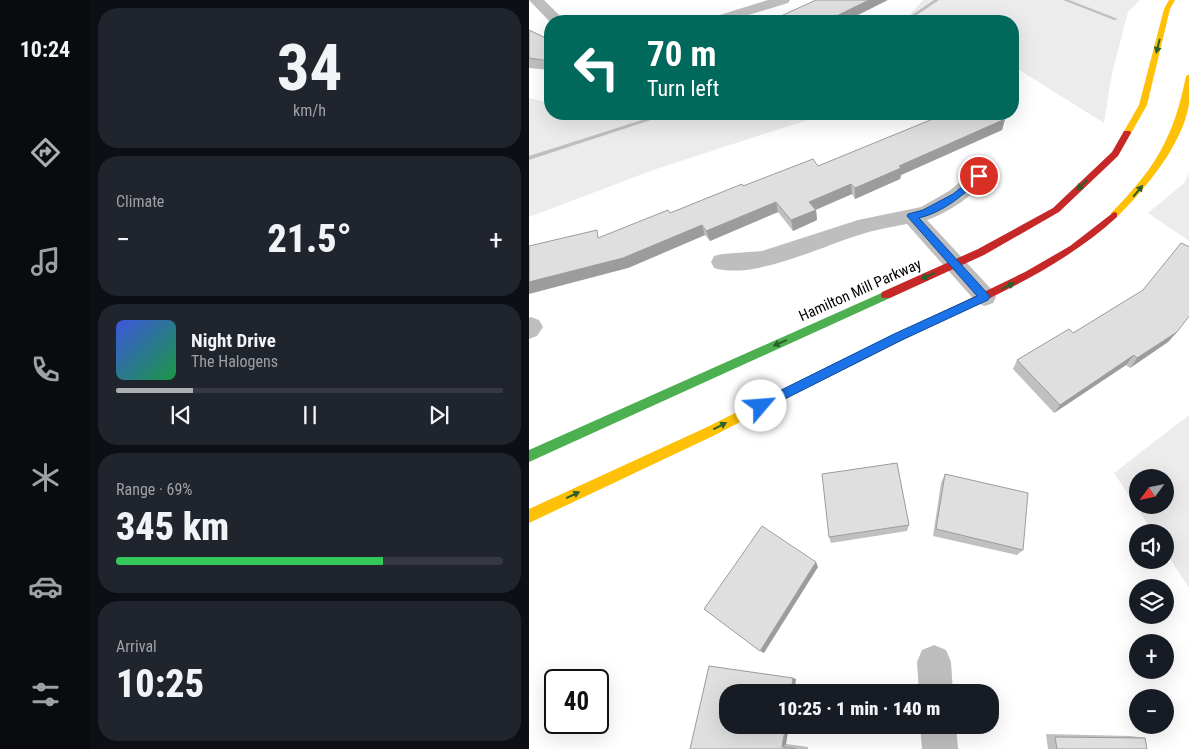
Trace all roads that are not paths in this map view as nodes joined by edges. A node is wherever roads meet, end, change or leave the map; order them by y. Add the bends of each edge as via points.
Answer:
1 (536, 0) edge
2 (783, 0) edge
3 (1172, 0) edge
4 (551, 15) edge
5 (734, 15) edge
6 (1189, 76) edge
7 (979, 176) dead end
8 (912, 216) junction
9 (722, 262) dead end
10 (955, 264) junction
11 (985, 297) junction
12 (529, 456) edge
13 (529, 516) edge
14 (939, 734) edge
15 (940, 749) edge

1 - 4 street
2 - 5 street
3 -> 10 street, Hamilton Mill Parkway via 1167,8 1143,105 1115,154 1056,210
11 -> 6 street via 1023,279 1094,234 1137,193 1169,148 1185,106
7 - 8 street via 956,196 926,213
8 - 9 street via 858,227 763,259
8 - 10 street
10 - 11 street
10 -> 12 street, Hamilton Mill Parkway
13 -> 11 street
14 - 15 street

